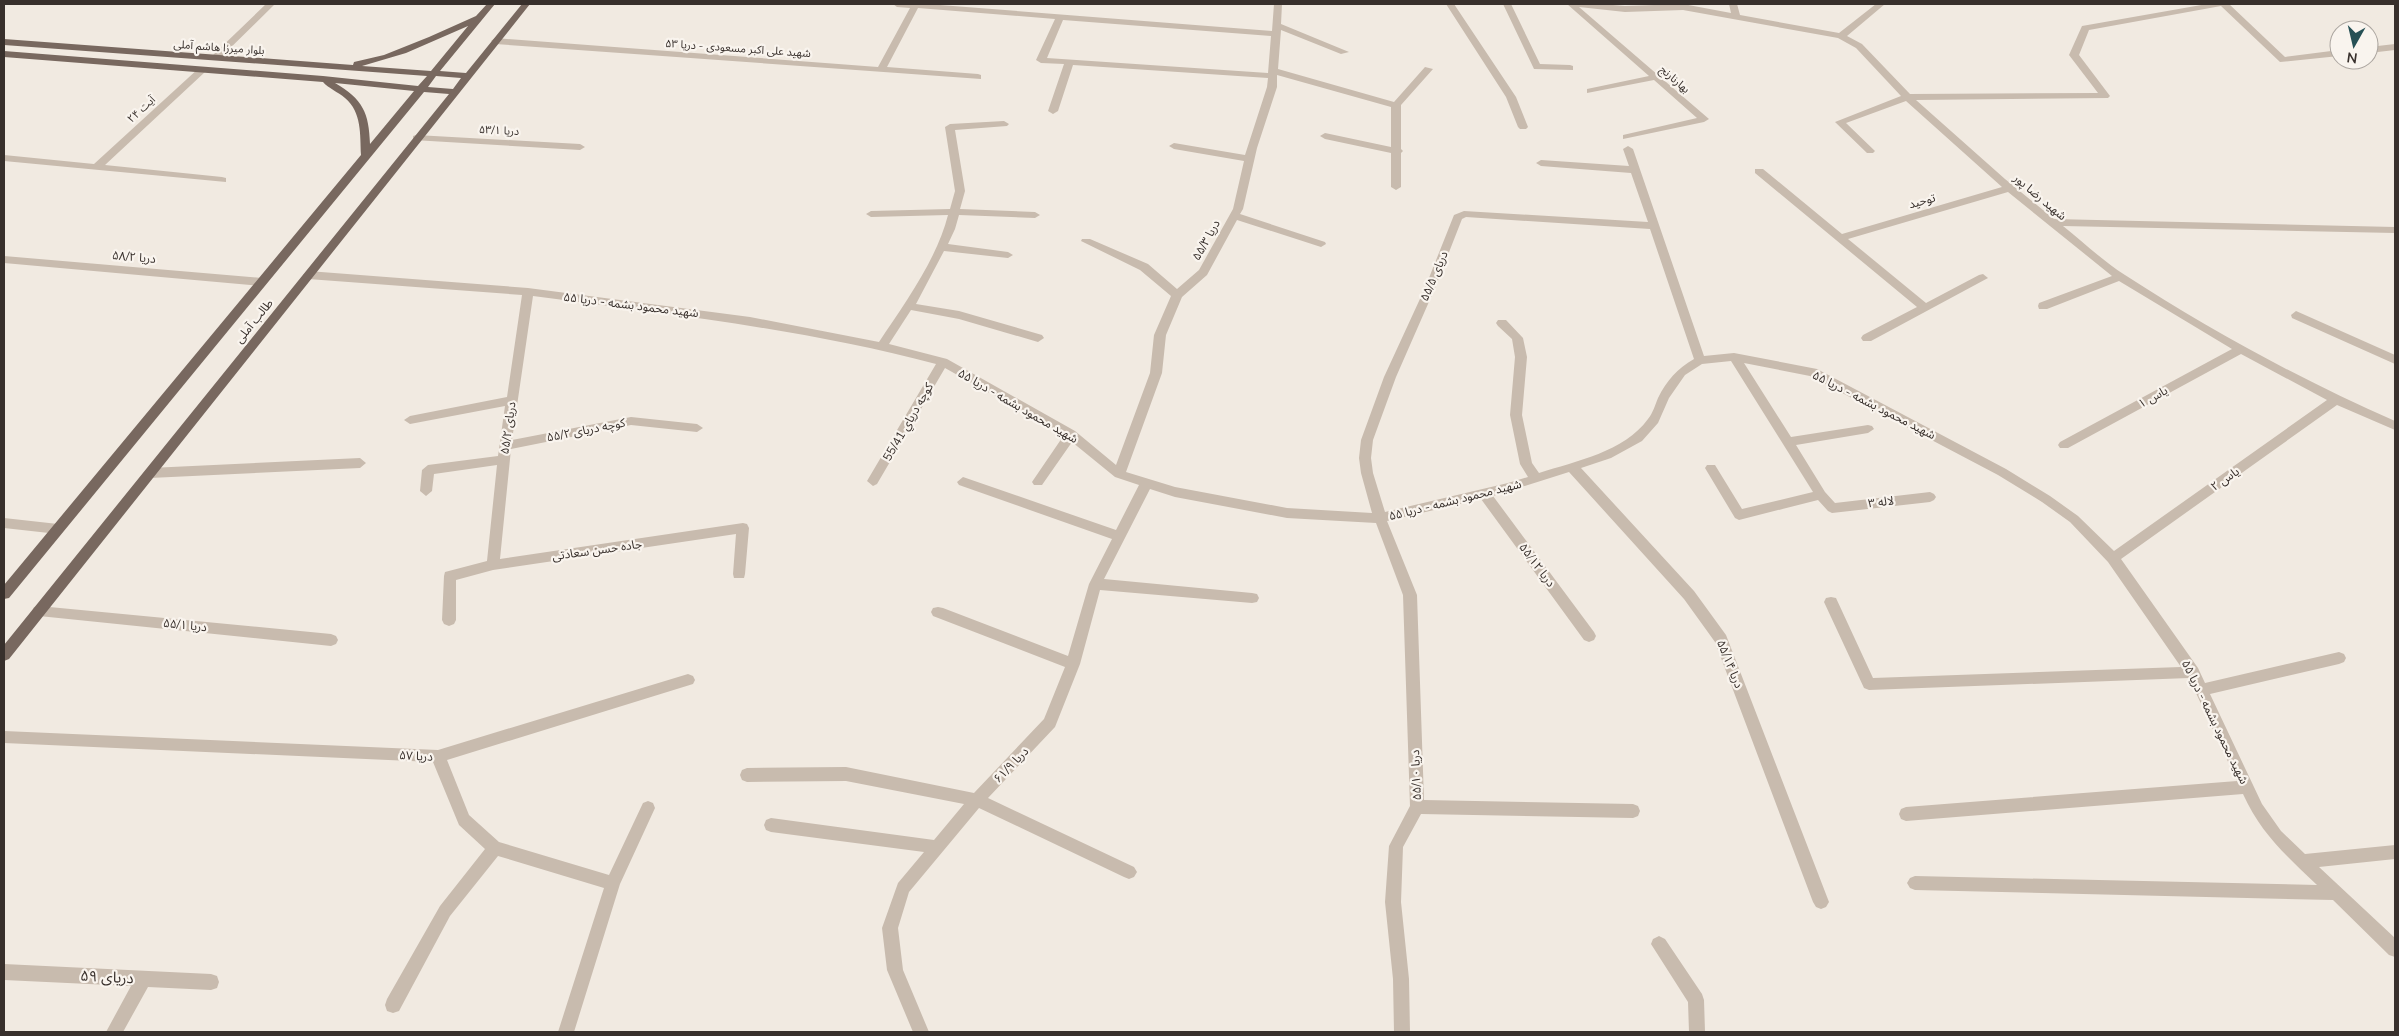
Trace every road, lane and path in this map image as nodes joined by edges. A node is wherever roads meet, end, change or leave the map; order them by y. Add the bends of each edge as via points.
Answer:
1 (271, 4) edge
2 (491, 4) edge
3 (526, 4) edge
4 (897, 4) edge
5 (916, 4) edge
6 (1278, 4) edge
7 (1450, 4) edge
8 (1506, 4) edge
9 (1571, 4) edge
10 (1579, 4) edge
11 (1733, 4) edge
12 (1881, 4) edge
13 (2220, 4) edge
14 (2224, 4) edge
15 (1679, 5) edge
16 (480, 17) junction
17 (1060, 17) junction
18 (1737, 18) junction
19 (1275, 30) junction
20 (1841, 36) junction
21 (495, 41) junction
22 (4, 42) edge
23 (2395, 47) edge
24 (2379, 49) edge
25 (1344, 52) dead end
26 (4, 54) edge
27 (2329, 54) edge
28 (215, 58) junction
29 (1068, 62) junction
30 (273, 63) junction
31 (333, 68) junction
32 (1570, 68) dead end
33 (1428, 69) dead end
34 (202, 70) junction
35 (881, 70) junction
36 (1273, 73) junction
37 (261, 74) junction
38 (434, 74) junction
39 (467, 76) junction
40 (978, 77) dead end
41 (1656, 77) junction
42 (323, 79) junction
43 (420, 90) junction
44 (1590, 90) dead end
45 (453, 92) junction
46 (1907, 97) junction
47 (1396, 105) junction
48 (1053, 111) dead end
49 (1004, 124) dead end
50 (1523, 127) dead end
51 (1324, 136) dead end
52 (1626, 137) dead end
53 (416, 138) junction
54 (1174, 146) dead end
55 (580, 147) dead end
56 (1628, 149) dead end
57 (1398, 151) junction
58 (1870, 151) dead end
59 (366, 156) junction
60 (4, 158) edge
61 (1249, 159) junction
62 (1541, 163) dead end
63 (97, 167) junction
64 (1635, 170) junction
65 (1759, 171) dead end
66 (222, 180) dead end
67 (1396, 187) dead end
68 (2010, 188) junction
69 (954, 212) junction
70 (871, 214) dead end
71 (1036, 216) dead end
72 (1234, 216) junction
73 (2050, 222) junction
74 (1653, 226) junction
75 (2395, 230) edge
76 (1840, 238) junction
77 (1086, 241) dead end
78 (1321, 244) dead end
79 (940, 247) junction
80 (1008, 255) dead end
81 (4, 259) edge
82 (308, 275) junction
83 (2120, 277) junction
84 (1983, 278) dead end
85 (262, 282) junction
86 (528, 292) junction
87 (1177, 295) junction
88 (908, 306) junction
89 (2043, 306) dead end
90 (1925, 308) junction
91 (2296, 315) dead end
92 (1502, 323) dead end
93 (1038, 338) dead end
94 (1867, 338) dead end
95 (882, 346) junction
96 (2241, 349) junction
97 (1734, 357) junction
98 (1700, 360) junction
99 (2395, 360) edge
100 (943, 362) junction
101 (512, 400) junction
102 (2336, 400) junction
103 (410, 420) dead end
104 (2395, 426) edge
105 (697, 428) dead end
106 (1868, 429) dead end
107 (1071, 434) junction
108 (1786, 442) junction
109 (2064, 445) dead end
110 (505, 446) junction
111 (503, 460) junction
112 (360, 463) dead end
113 (1572, 467) junction
114 (1711, 468) dead end
115 (150, 473) junction
116 (1119, 474) junction
117 (1536, 479) junction
118 (873, 481) dead end
119 (963, 482) dead end
120 (1038, 482) dead end
121 (1146, 484) junction
122 (426, 491) dead end
123 (1485, 495) junction
124 (1822, 495) junction
125 (1930, 497) dead end
126 (1380, 518) junction
127 (4, 523) edge
128 (58, 529) junction
129 (1119, 536) junction
130 (2113, 558) junction
131 (493, 565) junction
132 (740, 574) dead end
133 (1096, 584) junction
134 (4, 594) edge
135 (1252, 598) dead end
136 (1831, 602) dead end
137 (39, 611) junction
138 (938, 612) dead end
139 (449, 620) dead end
140 (1589, 636) dead end
141 (331, 640) dead end
142 (4, 655) edge
143 (2339, 658) dead end
144 (1073, 664) junction
145 (2193, 672) junction
146 (688, 680) dead end
147 (2202, 690) junction
148 (4, 737) edge
149 (438, 756) junction
150 (747, 775) dead end
151 (2247, 787) junction
152 (977, 800) junction
153 (1417, 807) junction
154 (648, 808) dead end
155 (1633, 811) dead end
156 (1906, 814) dead end
157 (771, 825) dead end
158 (937, 847) junction
159 (495, 848) junction
160 (2395, 852) edge
161 (2302, 861) junction
162 (1129, 872) dead end
163 (613, 883) junction
164 (1915, 883) dead end
165 (2337, 893) junction
166 (1821, 902) dead end
167 (1659, 944) dead end
168 (2395, 949) edge
169 (4, 972) edge
170 (144, 978) junction
171 (210, 982) dead end
172 (393, 1005) dead end
173 (114, 1032) edge
174 (566, 1032) edge
175 (921, 1032) edge
176 (1402, 1032) edge
177 (1697, 1032) edge

1 - 28 street
2 - 16 main road, طالب آملی
3 - 21 main road, طالب آملی
4 - 5 street
5 - 17 street
5 - 35 street
6 - 19 street, دریا ۵۵/۳
7 - 50 street via 1511,97
8 - 32 street via 1537,67
9 - 41 street, بهارنارنج
10 - 15 street, شهید رضا پور via 1625,9
11 - 18 street
12 - 20 street
13 - 46 street via 2085,28 2074,55 2105,96
14 - 27 street via 2282,60
15 - 18 street, شهید رضا پور
16 - 31 main road via 420,45 371,62
16 - 38 main road, طالب آملی
17 - 19 street
17 - 29 street via 1041,60
18 - 20 street, شهید رضا پور
19 - 25 street
19 - 36 street, دریا ۵۵/۳
20 - 46 street, شهید رضا پور via 1859,46
21 - 35 street, شهید علی اکبر مسعودی - دریا ۵۳
21 - 39 main road, طالب آملی
22 - 28 main road, بلوار میرزا هاشم آملی
23 - 24 street
26 - 34 main road, بلوار میرزا هاشم آملی
28 - 30 main road, بلوار میرزا هاشم آملی
29 - 36 street
29 - 48 street
30 - 31 main road, بلوار میرزا هاشم آملی
30 - 37 main road
31 - 38 main road, بلوار میرزا هاشم آملی
33 - 47 street
34 - 37 main road, بلوار میرزا هاشم آملی
34 - 63 street, آیت ۲۴
35 - 40 street, شهید علی اکبر مسعودی - دریا ۵۳
36 - 47 street
36 - 61 street, دریا ۵۵/۳ via 1272,87
37 - 42 main road, بلوار میرزا هاشم آملی
38 - 39 main road, بلوار میرزا هاشم آملی
38 - 43 main road, طالب آملی
39 - 45 main road, طالب آملی
41 - 44 street
41 - 52 street, بهارنارنج via 1704,119
42 - 43 main road, بلوار میرزا هاشم آملی
42 - 59 main road via 347,92 364,115
43 - 45 main road, بلوار میرزا هاشم آملی
43 - 59 main road, طالب آملی
45 - 53 main road, طالب آملی
46 - 58 street via 1840,122
46 - 68 street, شهید رضا پور
47 - 57 street
49 - 69 street via 950,127 960,191
51 - 57 street
53 - 55 street, دریا ۵۳/۱
53 - 82 main road, طالب آملی
54 - 61 street
56 - 64 street
57 - 67 street
59 - 85 main road, طالب آملی
60 - 63 street
61 - 72 street, دریا ۵۵/۳
62 - 64 street
63 - 66 street
64 - 74 street
65 - 76 street
68 - 73 street, شهید رضا پور
68 - 76 street, توحید
69 - 70 street
69 - 71 street
69 - 79 street
72 - 78 street
72 - 87 street, دریا ۵۵/۳ via 1203,272
73 - 75 street
73 - 83 street, شهید رضا پور
74 - 98 street
74 - 126 street, دریای ۵۵/۵ via 1464,214 1458,217 1390,376 1367,440 1367,473
76 - 90 street
77 - 87 street via 1144,267
79 - 80 street
79 - 88 street
81 - 85 street, دریا ۵۸/۲
82 - 86 street, شهید محمود بشمه - دریا ۵۵
82 - 115 main road, طالب آملی
83 - 89 street
83 - 96 street, شهید رضا پور
84 - 90 street
85 - 128 main road, طالب آملی
86 - 95 street, شهید محمود بشمه - دریا ۵۵ via 750,321
86 - 101 street, دریای ۵۵/۲
87 - 116 street, دریا ۵۵/۳ via 1160,334 1156,373
88 - 93 street via 959,315
88 - 95 street
90 - 94 street
91 - 99 street
92 - 117 street via 1517,338 1521,357 1516,415 1526,464
95 - 100 street, شهید محمود بشمه - دریا ۵۵
96 - 102 street, شهید رضا پور
96 - 109 street, یاس ۱
97 - 98 street, شهید محمود بشمه - دریا ۵۵
97 - 108 street
97 - 130 street, شهید محمود بشمه - دریا ۵۵ via 1813,372 1840,385 2046,499 2074,519
98 - 113 street, شهید محمود بشمه - دریا ۵۵ via 1681,372 1664,397 1654,420 1638,438 1607,455
100 - 107 street, شهید محمود بشمه - دریا ۵۵
100 - 118 street, كوچه درياي 55/41
101 - 103 street
101 - 110 street, دریای ۵۵/۲
102 - 104 street, شهید رضا پور
102 - 130 street, یاس ۲
105 - 110 street, کوچه دریای ۵۵/۲ via 631,421
106 - 108 street
107 - 116 street, شهید محمود بشمه - دریا ۵۵
107 - 120 street
108 - 124 street
110 - 111 street, دریای ۵۵/۲
111 - 122 street via 428,470
111 - 131 street, دریای ۵۵/۲
112 - 115 street
113 - 117 street, شهید محمود بشمه - دریا ۵۵
113 - 166 street, دریا ۵۵/۱۴ via 1689,595 1721,639
114 - 124 street via 1739,515
115 - 137 main road, طالب آملی
116 - 121 street, شهید محمود بشمه - دریا ۵۵
117 - 123 street, شهید محمود بشمه - دریا ۵۵
119 - 129 street
121 - 126 street, شهید محمود بشمه - دریا ۵۵ via 1288,513
121 - 129 street, دریا ۶۱/۹
123 - 126 street, شهید محمود بشمه - دریا ۵۵
123 - 140 street, دریا ۵۵/۱۲
124 - 125 street, لاله ۳ via 1832,508
126 - 153 street, دریا ۵۵/۱۰ via 1410,595
127 - 128 street
128 - 134 main road, طالب آملی
129 - 133 street, دریا ۶۱/۹
130 - 145 street, شهید محمود بشمه - دریا ۵۵
131 - 132 street, جاده حسن سعادتی via 743,528
131 - 139 street, جاده حسن سعادتی via 450,576
133 - 135 street
133 - 144 street, دریا ۶۱/۹
136 - 145 street via 1869,684
137 - 141 street, دریا ۵۵/۱
137 - 142 main road, طالب آملی
138 - 144 street
143 - 147 street
144 - 152 street, دریا ۶۱/۹ via 1050,724
145 - 147 street, شهید محمود بشمه - دریا ۵۵
146 - 149 street
147 - 151 street, شهید محمود بشمه - دریا ۵۵
148 - 149 street, دریا ۵۷
149 - 159 street, دریا ۵۷ via 464,820
150 - 152 street via 846,774
151 - 156 street
151 - 161 street, شهید محمود بشمه - دریا ۵۵ via 2257,809 2276,836
152 - 158 street, دریا ۶۱/۹
152 - 162 street
153 - 155 street
153 - 176 street, دریا ۵۵/۱۰ via 1396,846 1393,902 1401,979
154 - 163 street
157 - 158 street
158 - 175 street, دریا ۶۱/۹ via 903,888 890,928 895,970
159 - 163 street, دریا ۵۷
159 - 172 street via 445,911
160 - 161 street
161 - 165 street, شهید محمود بشمه - دریا ۵۵
163 - 174 street
164 - 165 street
165 - 168 street, شهید محمود بشمه - دریا ۵۵
167 - 177 street via 1696,1000
169 - 170 street, دریای ۵۹
170 - 171 street, دریای ۵۹
170 - 173 street

